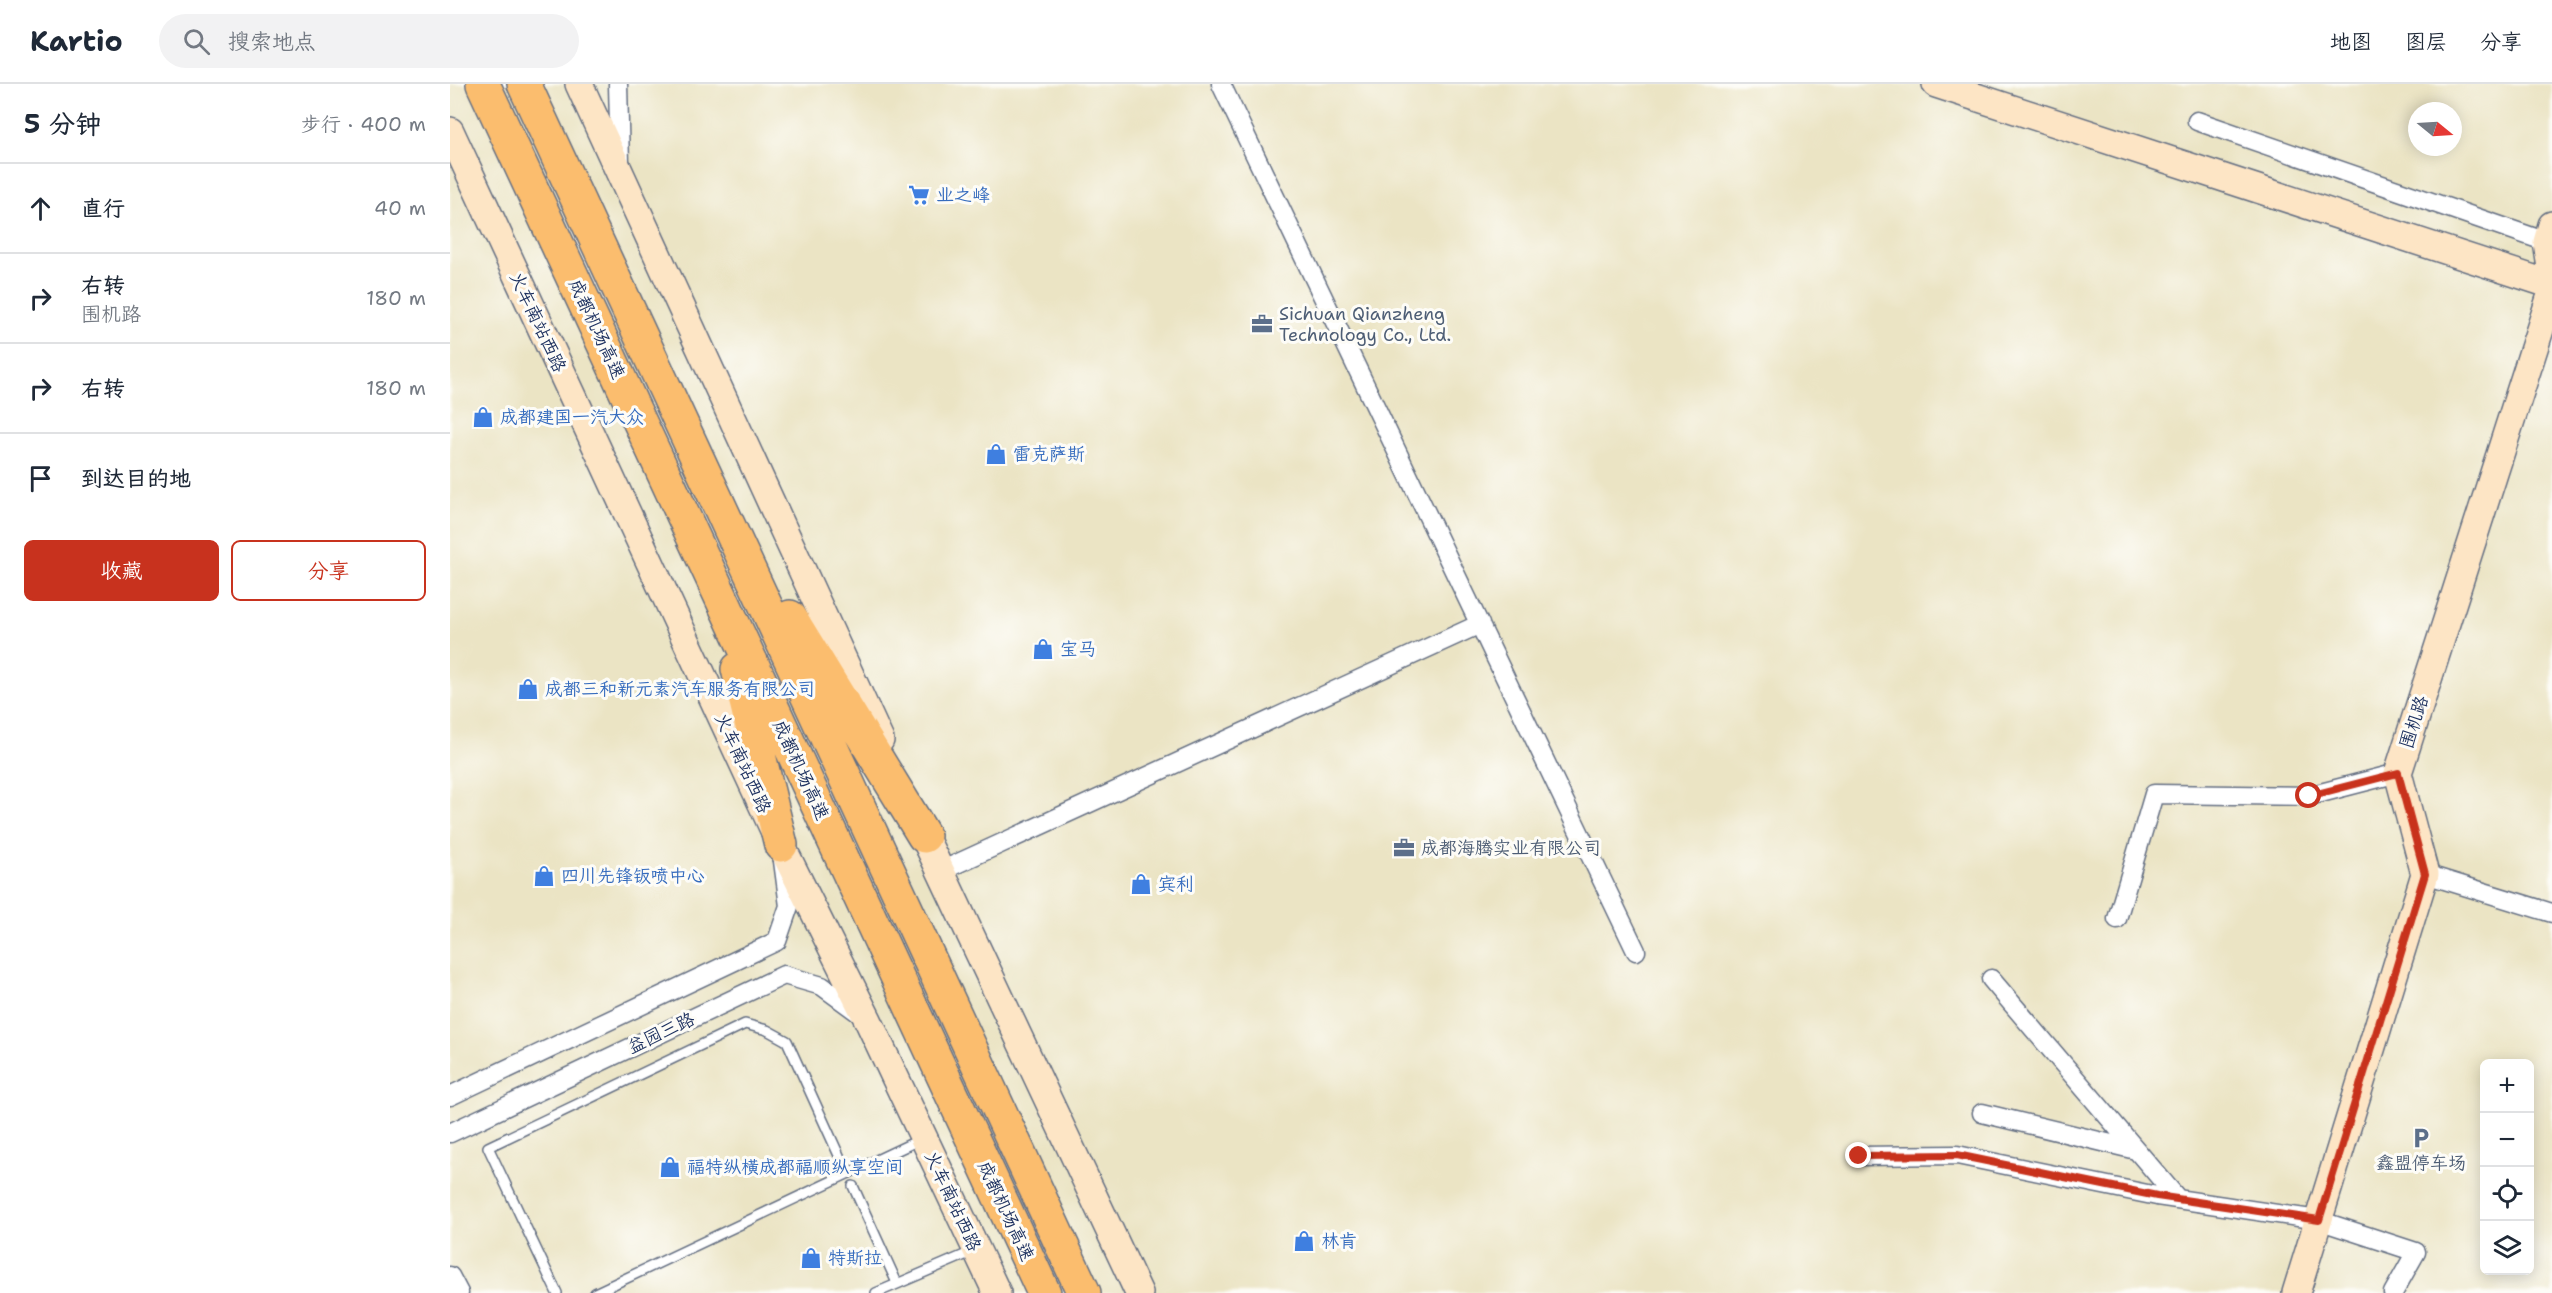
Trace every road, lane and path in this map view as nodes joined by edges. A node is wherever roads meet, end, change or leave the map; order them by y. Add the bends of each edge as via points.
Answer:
1 (483, 84) edge
2 (524, 84) edge
3 (579, 84) edge
4 (618, 84) edge
5 (1221, 84) edge
6 (1936, 84) edge
7 (2197, 121) dead end
8 (450, 131) edge
9 (620, 175) junction
10 (2549, 233) edge
11 (2552, 274) edge
12 (2552, 285) edge
13 (2552, 291) edge
14 (709, 483) junction
15 (722, 600) junction
16 (1480, 624) junction
17 (2398, 773) junction
18 (924, 836) junction
19 (781, 845) junction
20 (941, 871) junction
21 (2425, 874) junction
22 (2552, 914) edge
23 (2117, 919) dead end
24 (1636, 951) dead end
25 (1991, 980) dead end
26 (868, 1020) junction
27 (450, 1096) edge
28 (1982, 1113) dead end
29 (450, 1133) edge
30 (924, 1138) junction
31 (2136, 1150) junction
32 (1859, 1156) dead end
33 (847, 1173) junction
34 (853, 1186) dead end
35 (2178, 1199) junction
36 (2319, 1220) junction
37 (976, 1250) junction
38 (450, 1276) edge
39 (897, 1283) junction
40 (459, 1293) edge
41 (557, 1293) edge
42 (595, 1293) edge
43 (876, 1293) edge
44 (997, 1293) edge
45 (1044, 1293) edge
46 (1083, 1293) edge
47 (1139, 1293) edge
48 (2296, 1293) edge
49 (2393, 1293) edge

1 - 15 highway, 成都机场高速
2 - 14 highway, 成都机场高速
3 - 9 main road
4 - 9 street
5 - 16 street
6 - 12 main road
7 - 10 street
8 - 19 main road, 火车南站西路
9 - 18 main road
10 - 11 main road
13 - 17 main road, 围机路
14 - 18 highway
14 - 46 highway, 成都机场高速
15 - 19 highway
15 - 45 highway, 成都机场高速
16 - 20 street
16 - 24 street
17 - 21 main road, 围机路
17 - 23 street via 2309,796 2154,794
18 - 20 main road
19 - 26 main road, 火车南站西路
19 - 27 street, 益园三路 via 789,906 777,941
20 - 47 main road
21 - 22 street
21 - 36 main road
25 - 31 street
26 - 29 street, 益园三路 via 822,986 784,975
26 - 30 main road, 火车南站西路
28 - 31 street
30 - 33 lane
30 - 37 main road, 火车南站西路
31 - 35 street
32 - 35 street via 1957,1155
33 - 41 lane via 787,1041 745,1024 488,1147
33 - 42 lane
34 - 39 lane
35 - 36 street
36 - 48 main road
36 - 49 street via 2416,1252
37 - 39 lane
37 - 44 main road, 火车南站西路
38 - 40 street
39 - 43 lane

